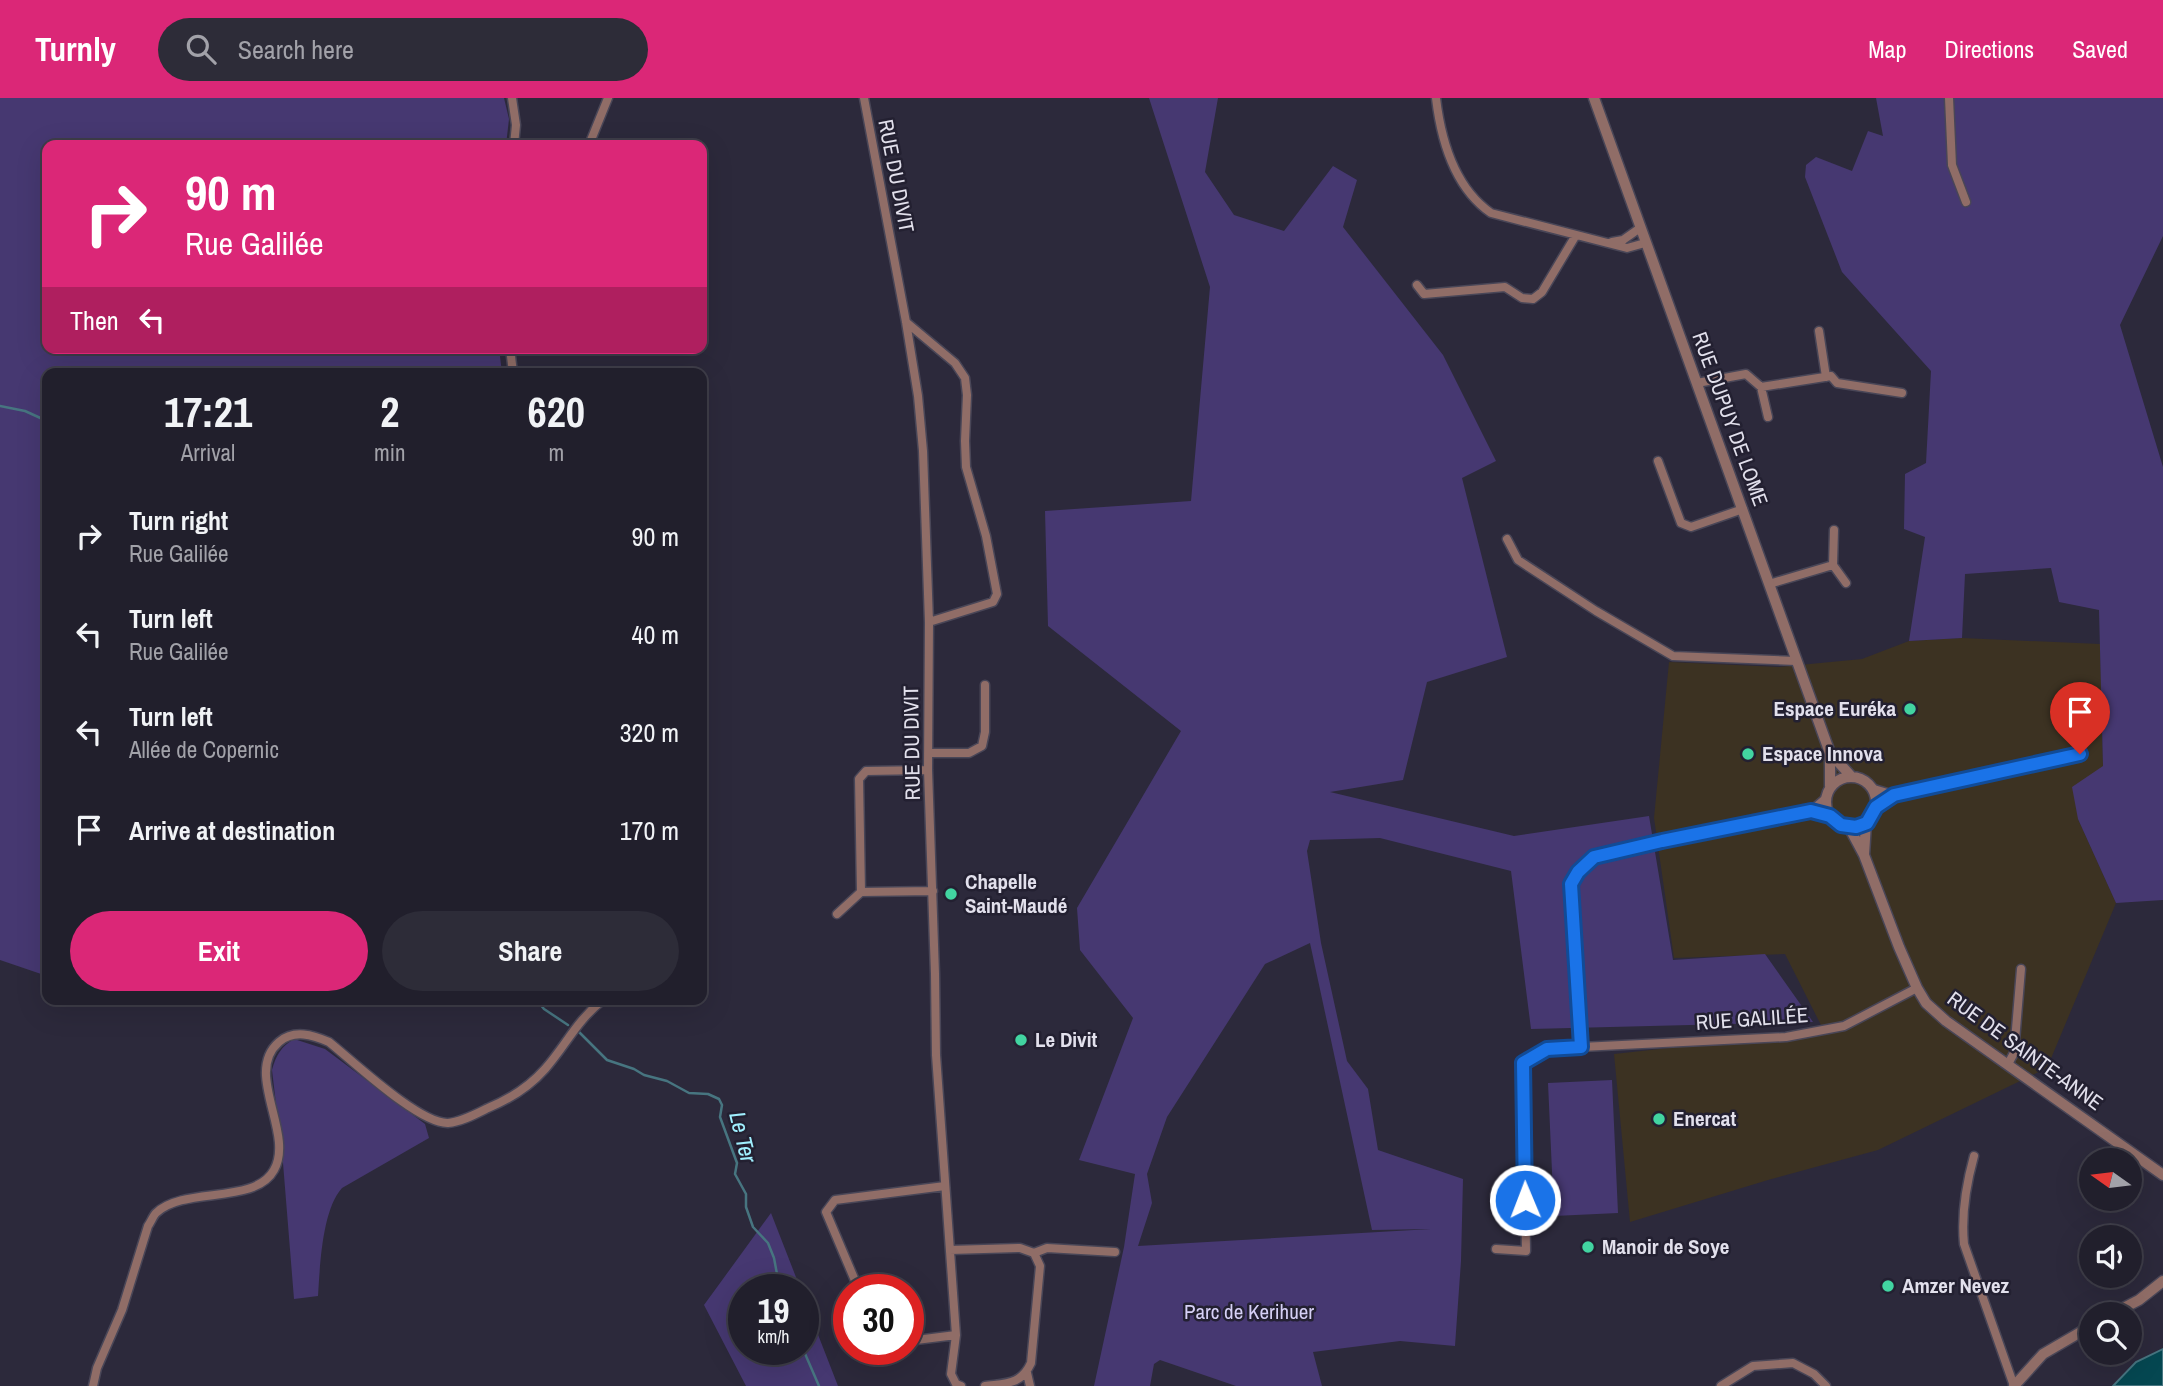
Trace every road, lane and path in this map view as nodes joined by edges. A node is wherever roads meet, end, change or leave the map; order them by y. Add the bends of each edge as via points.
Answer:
1 (512, 98) edge
2 (608, 98) edge
3 (864, 98) edge
4 (1436, 98) edge
5 (1594, 98) edge
6 (1949, 98) edge
7 (514, 140) edge
8 (591, 140) edge
9 (1966, 202) dead end
10 (1640, 228) junction
11 (1576, 235) junction
12 (1609, 243) junction
13 (1645, 243) junction
14 (1417, 285) dead end
15 (906, 321) junction
16 (1819, 331) dead end
17 (1826, 377) junction
18 (1697, 383) junction
19 (1761, 387) junction
20 (1902, 393) dead end
21 (1768, 417) dead end
22 (1658, 461) dead end
23 (1742, 509) junction
24 (1834, 530) dead end
25 (1507, 539) dead end
26 (1833, 565) junction
27 (1846, 583) dead end
28 (1769, 584) junction
29 (929, 622) junction
30 (1796, 661) junction
31 (985, 685) dead end
32 (928, 753) junction
33 (1830, 753) junction
34 (2080, 754) dead end
35 (928, 770) junction
36 (1850, 775) junction
37 (1830, 786) junction
38 (1874, 789) junction
39 (1894, 795) junction
40 (1825, 799) junction
41 (1876, 807) junction
42 (1811, 811) junction
43 (1830, 816) junction
44 (1867, 823) junction
45 (1849, 827) junction
46 (1864, 855) junction
47 (933, 891) junction
48 (861, 892) junction
49 (837, 914) dead end
50 (2021, 969) dead end
51 (1917, 988) junction
52 (597, 1005) edge
53 (1581, 1047) junction
54 (2008, 1064) junction
55 (1974, 1156) dead end
56 (2163, 1175) edge
57 (945, 1186) junction
58 (1496, 1249) dead end
59 (950, 1250) junction
60 (1034, 1252) junction
61 (1115, 1252) dead end
62 (852, 1274) edge
63 (2163, 1281) edge
64 (2135, 1302) edge
65 (2079, 1333) edge
66 (956, 1335) junction
67 (924, 1338) edge
68 (1027, 1373) junction
69 (93, 1386) edge
70 (961, 1386) edge
71 (985, 1386) edge
72 (1030, 1386) edge
73 (1721, 1386) edge
74 (1826, 1386) edge
75 (2014, 1386) edge

1 - 7 street
2 - 8 street
3 - 15 street, RUE DU DIVIT
4 - 11 street via 1448,154 1475,202 1491,213
5 - 10 street, RUE DUPUY DE LOME
6 - 9 street via 1952,165
10 - 12 street
10 - 13 street, RUE DUPUY DE LOME
11 - 12 street
11 - 14 street via 1542,292 1533,299 1522,298 1504,286 1424,294
12 - 13 street via 1627,248
13 - 18 street, RUE DUPUY DE LOME
15 - 29 street, RUE DU DIVIT via 923,451
15 - 29 street via 955,363 965,378 966,467 997,594 993,602
16 - 17 street
17 - 19 street
17 - 20 street via 1837,383
18 - 19 street via 1746,374
18 - 23 street, RUE DUPUY DE LOME
19 - 21 street
22 - 23 street via 1681,523 1691,527
23 - 28 street, RUE DUPUY DE LOME
24 - 26 street
25 - 30 street via 1518,560 1673,656
26 - 27 street
26 - 28 street
28 - 30 street, RUE DUPUY DE LOME
29 - 32 street, RUE DU DIVIT
30 - 33 street, RUE DUPUY DE LOME
31 - 32 street via 982,747 969,753
32 - 35 street, RUE DU DIVIT
33 - 36 street, RUE DUPUY DE LOME
33 - 37 street, RUE DUPUY DE LOME
34 - 39 street
35 - 47 street, RUE DU DIVIT
35 - 48 street via 870,771 859,779
36 - 37 street
36 - 38 street
37 - 40 street
38 - 39 street
38 - 41 street
39 - 41 street
40 - 42 street
40 - 43 street
41 - 44 street
42 - 43 street
42 - 53 street via 1594,857 1578,872 1571,884
43 - 45 street
44 - 45 street
44 - 46 street, RUE DE SAINTE-ANNE
45 - 46 street, RUE DE SAINTE-ANNE
46 - 51 street, RUE DE SAINTE-ANNE
47 - 48 street
47 - 57 street, RUE DU DIVIT via 936,1055
48 - 49 street
50 - 54 street via 2014,1052
51 - 53 street, RUE GALILÉE via 1844,1027 1786,1037
51 - 54 street, RUE DE SAINTE-ANNE via 1946,1021
52 - 69 street via 534,1082 491,1107 449,1123 413,1110 329,1042 313,1035 283,1039 271,1051 266,1076 280,1150 274,1171 247,1189 186,1200 155,1214
53 - 58 street, RUE GALILÉE via 1547,1049 1523,1063 1526,1251
54 - 56 street, RUE DE SAINTE-ANNE
55 - 75 street via 1962,1225 1964,1244
57 - 59 street, RUE DU DIVIT
57 - 62 street via 835,1200 827,1212
59 - 60 street via 1020,1248
59 - 66 street, RUE DU DIVIT
60 - 61 street via 1047,1248
60 - 68 street via 1040,1266
63 - 64 street
65 - 75 street via 2043,1354
66 - 67 street
66 - 70 street, RUE DU DIVIT via 951,1374
68 - 71 street via 1016,1381
68 - 72 street
73 - 74 street via 1753,1366 1793,1363

